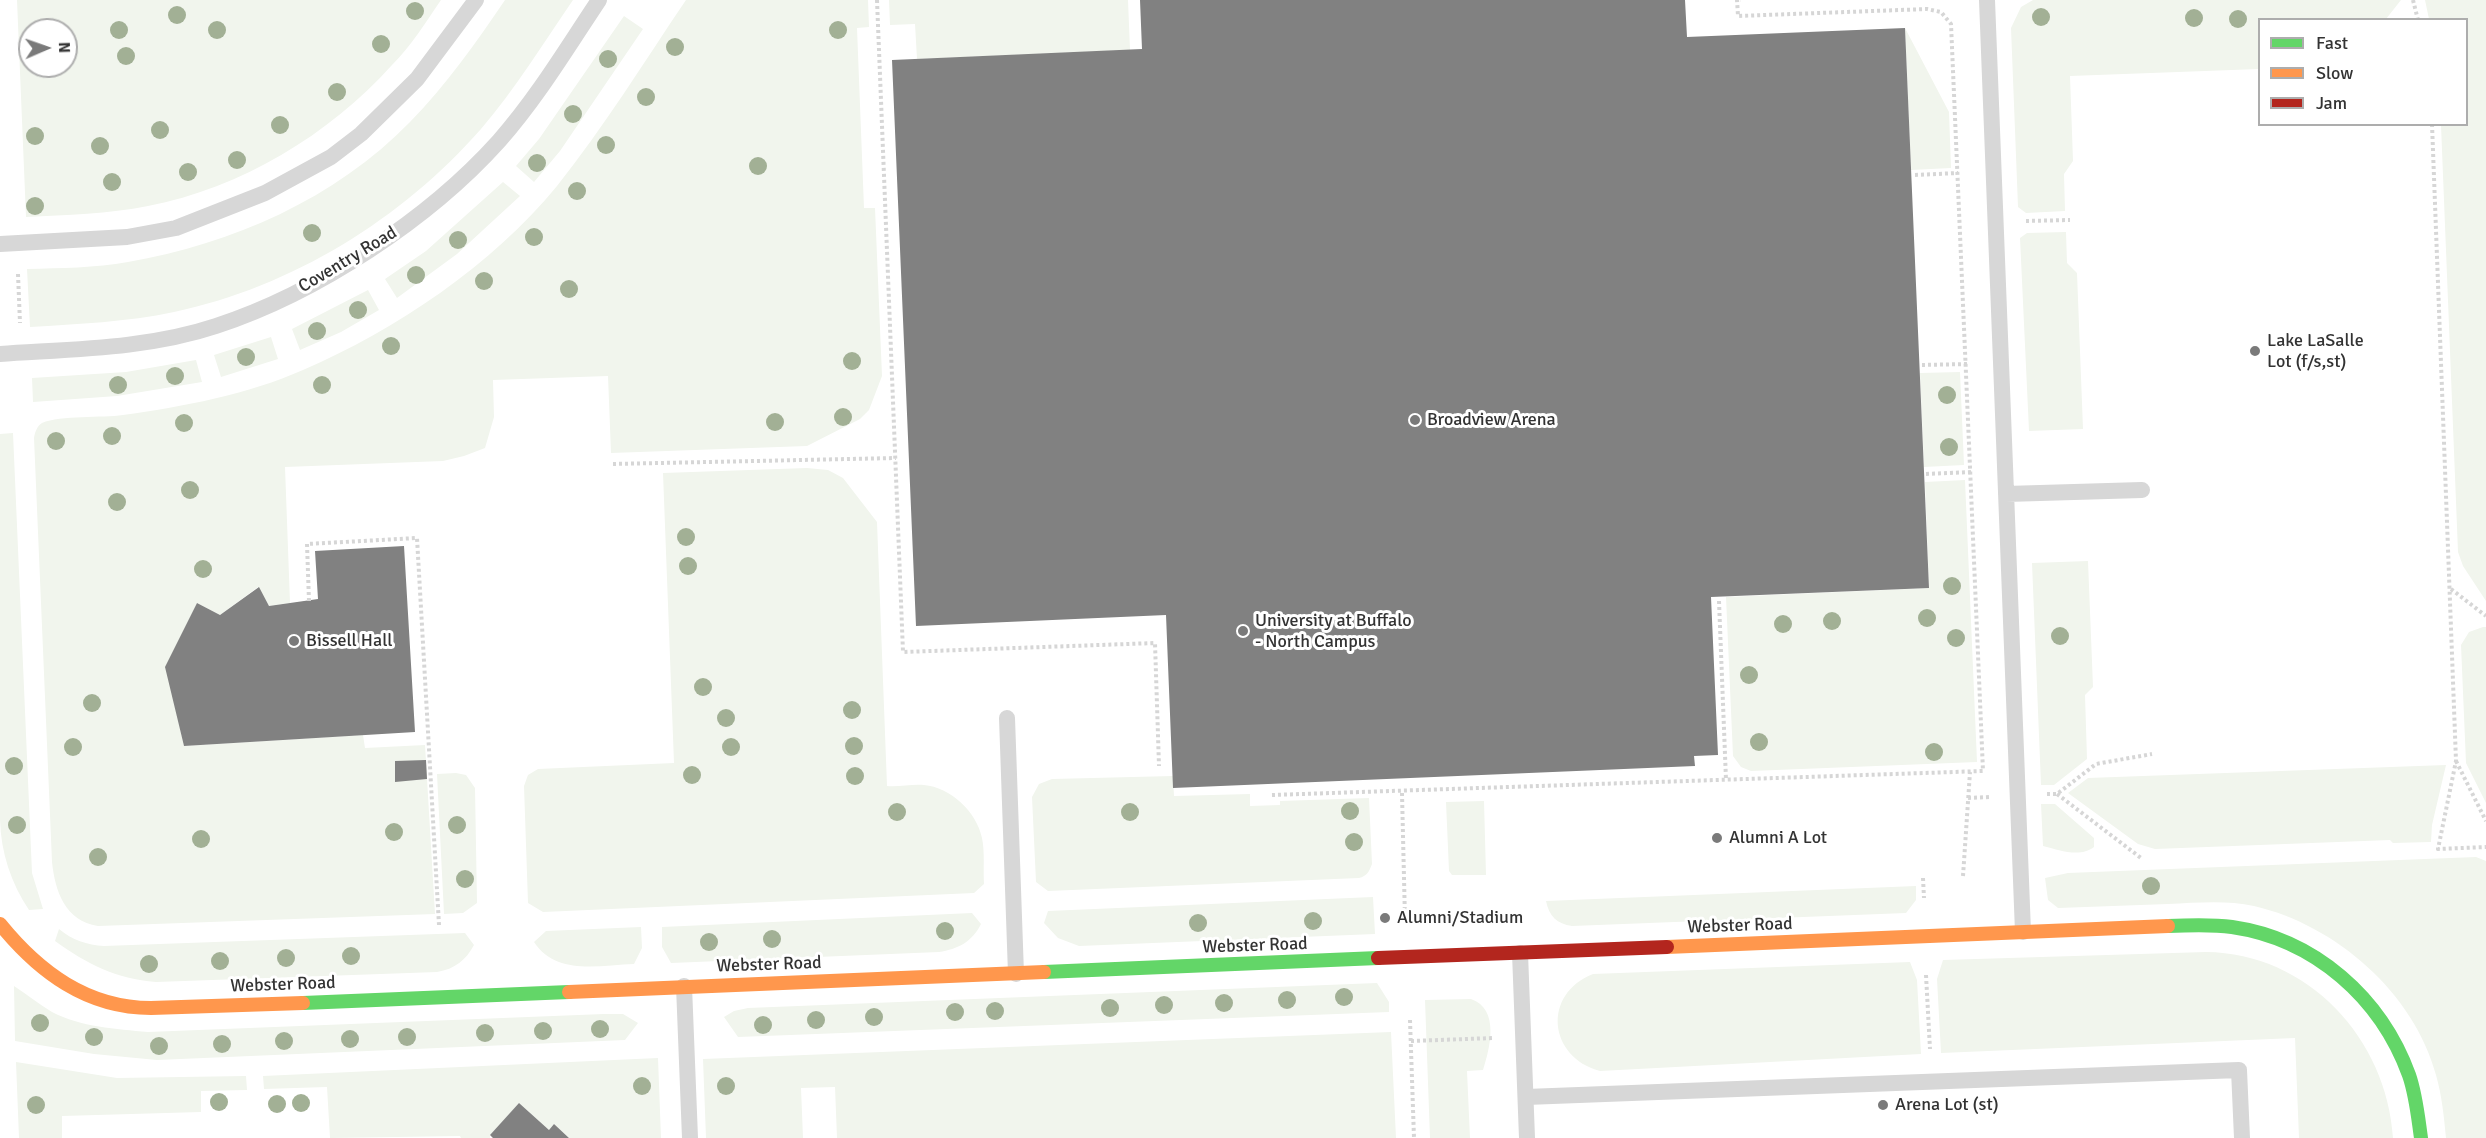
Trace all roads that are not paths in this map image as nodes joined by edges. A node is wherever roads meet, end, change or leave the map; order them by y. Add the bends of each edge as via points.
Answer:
1 (476, 0) edge
2 (599, 0) edge
3 (1987, 0) edge
4 (0, 244) edge
5 (0, 354) edge
6 (2142, 490) dead end
7 (2006, 494) junction
8 (1007, 718) dead end
9 (0, 924) edge
10 (2023, 932) junction
11 (1520, 953) junction
12 (1016, 974) junction
13 (684, 986) junction
14 (1526, 1097) junction
15 (690, 1138) edge
16 (1527, 1138) edge
17 (2242, 1138) edge
18 (2421, 1138) edge

1 - 4 lane via 417,79 368,127 331,157 265,193 176,228 127,237
2 - 5 lane, Coventry Road via 534,98 499,141 428,208 332,273 267,306 216,326 118,345
3 - 7 lane
6 - 7 lane
7 - 10 lane
8 - 12 lane
9 - 13 street, Webster Road via 39,968 76,990 122,1006 169,1008
10 - 11 street, Webster Road
10 - 18 street, Webster Road via 2231,927 2282,940 2307,952 2358,990 2383,1019 2410,1076
11 - 12 street, Webster Road
11 - 14 lane
12 - 13 street, Webster Road
13 - 15 lane
14 - 16 lane
14 - 17 lane via 2239,1070

